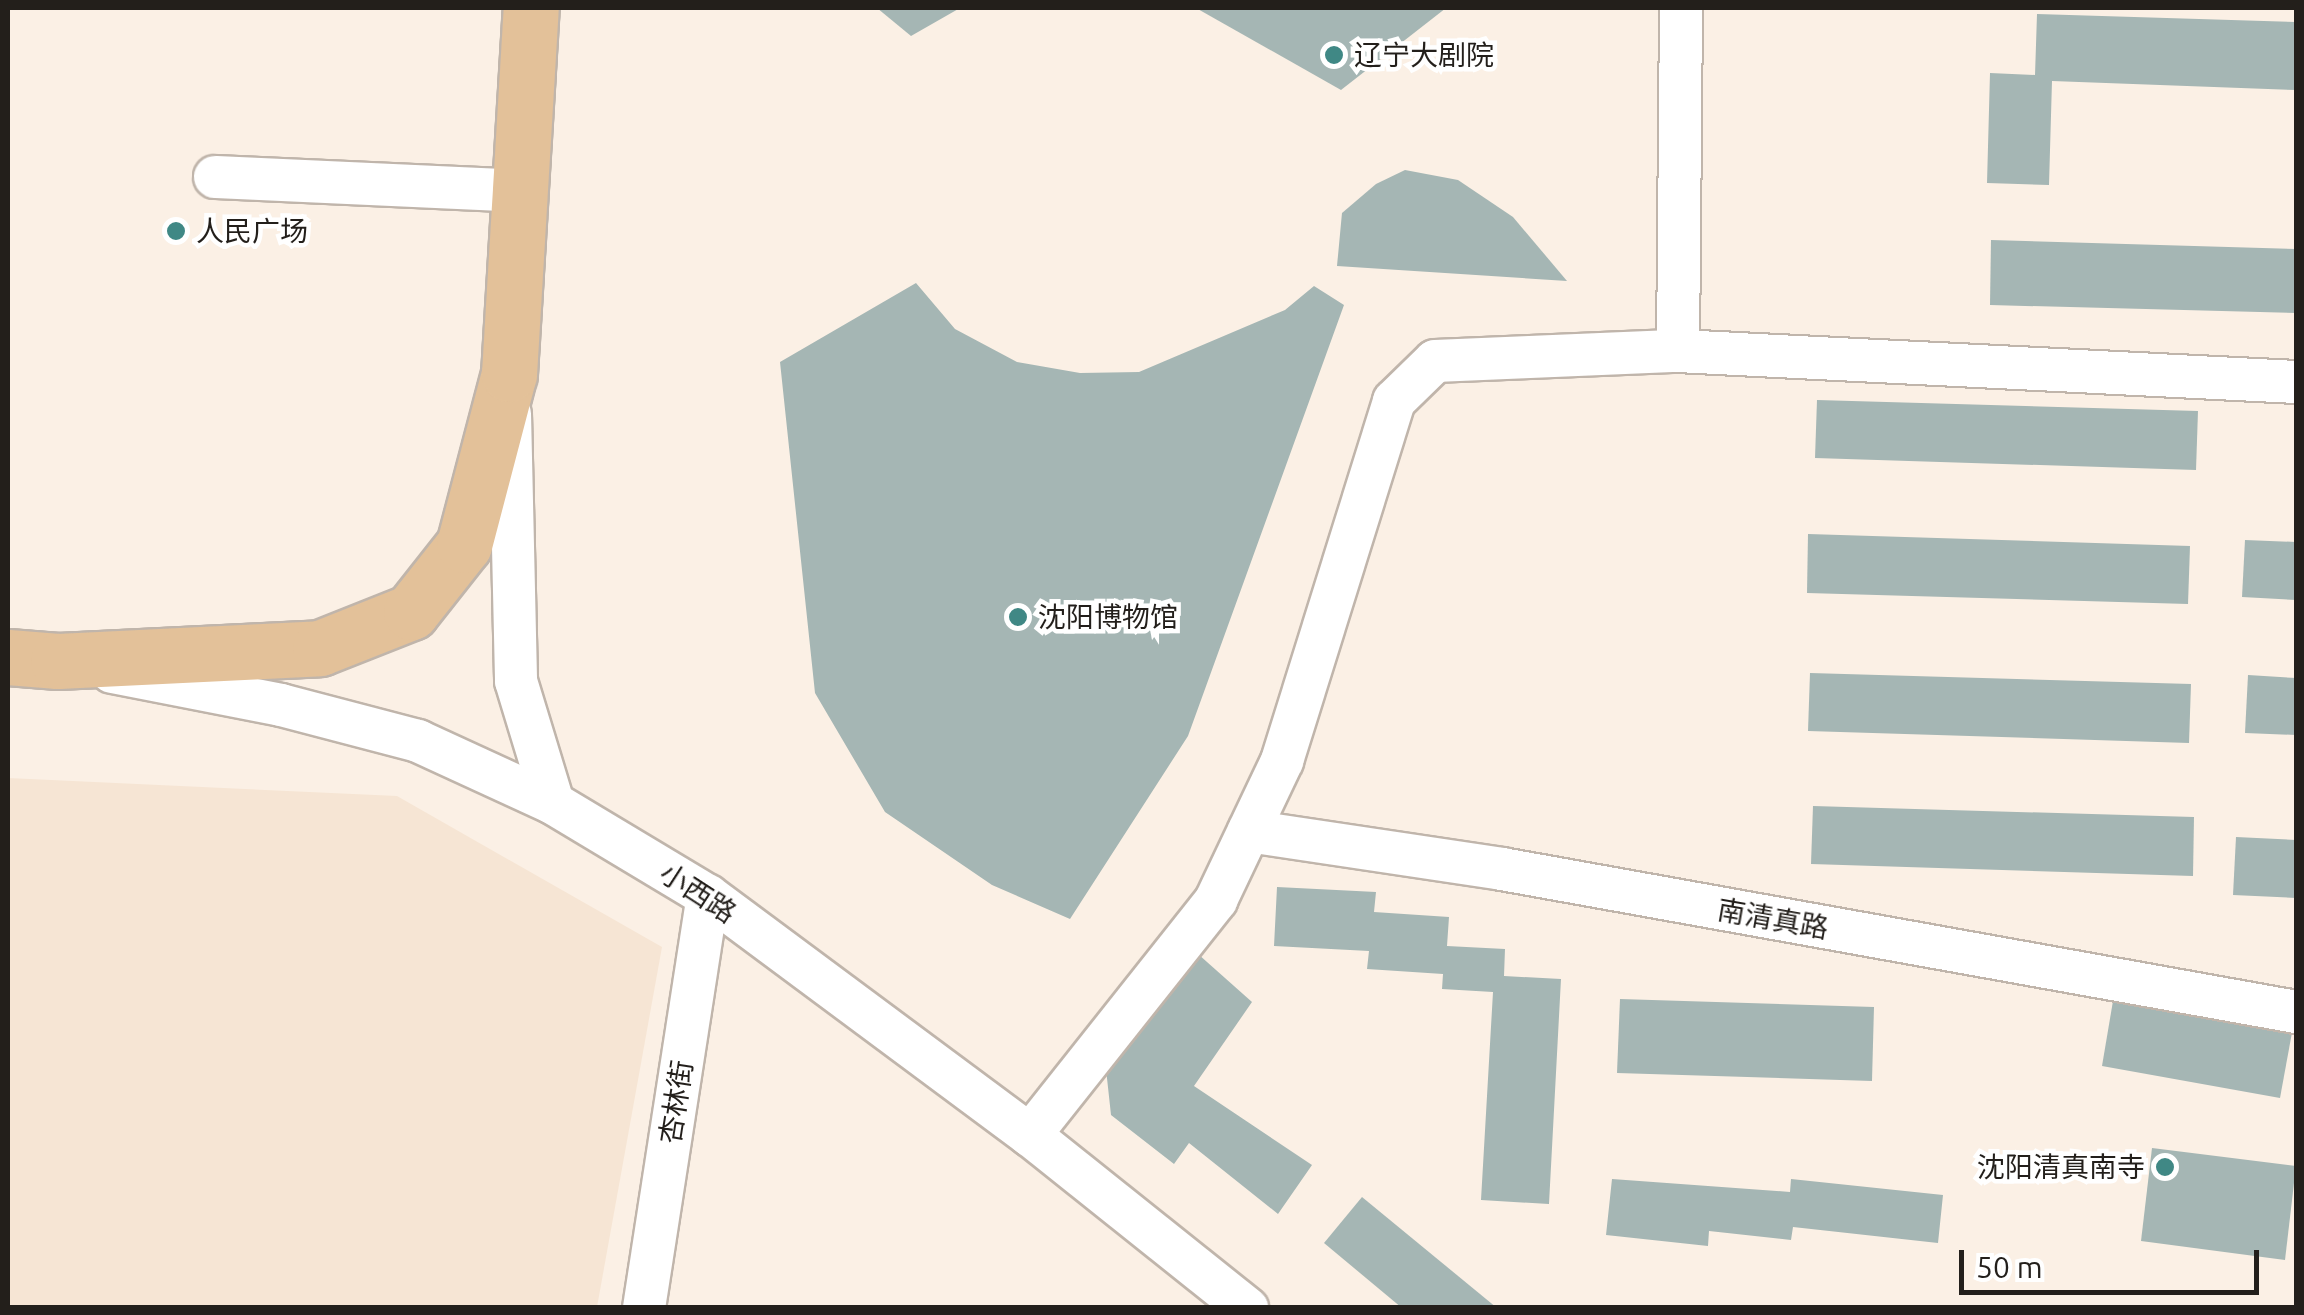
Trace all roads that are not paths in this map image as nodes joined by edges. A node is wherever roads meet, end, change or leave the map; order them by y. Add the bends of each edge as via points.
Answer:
1 (530, 8) edge
2 (1681, 8) edge
3 (215, 177) dead end
4 (520, 191) junction
5 (1678, 350) junction
6 (509, 374) junction
7 (2296, 382) edge
8 (33, 659) edge
9 (553, 803) junction
10 (1248, 831) junction
11 (708, 896) junction
12 (2296, 1012) edge
13 (1030, 1135) junction
14 (644, 1308) edge
15 (1246, 1308) edge

1 - 4 main road
2 - 5 street
3 - 4 street
4 - 6 main road
5 - 7 street
5 - 10 street via 1435,362 1394,401 1282,761
6 - 8 main road via 464,545 410,612 320,648
6 - 9 street via 516,682
8 - 9 street, 小西路 via 282,705 418,741
9 - 11 street, 小西路
10 - 12 street, 南清真路 via 1502,869
10 - 13 street via 1216,900
11 - 13 street, 小西路
11 - 14 street, 杏林街
13 - 15 street, 小西路

